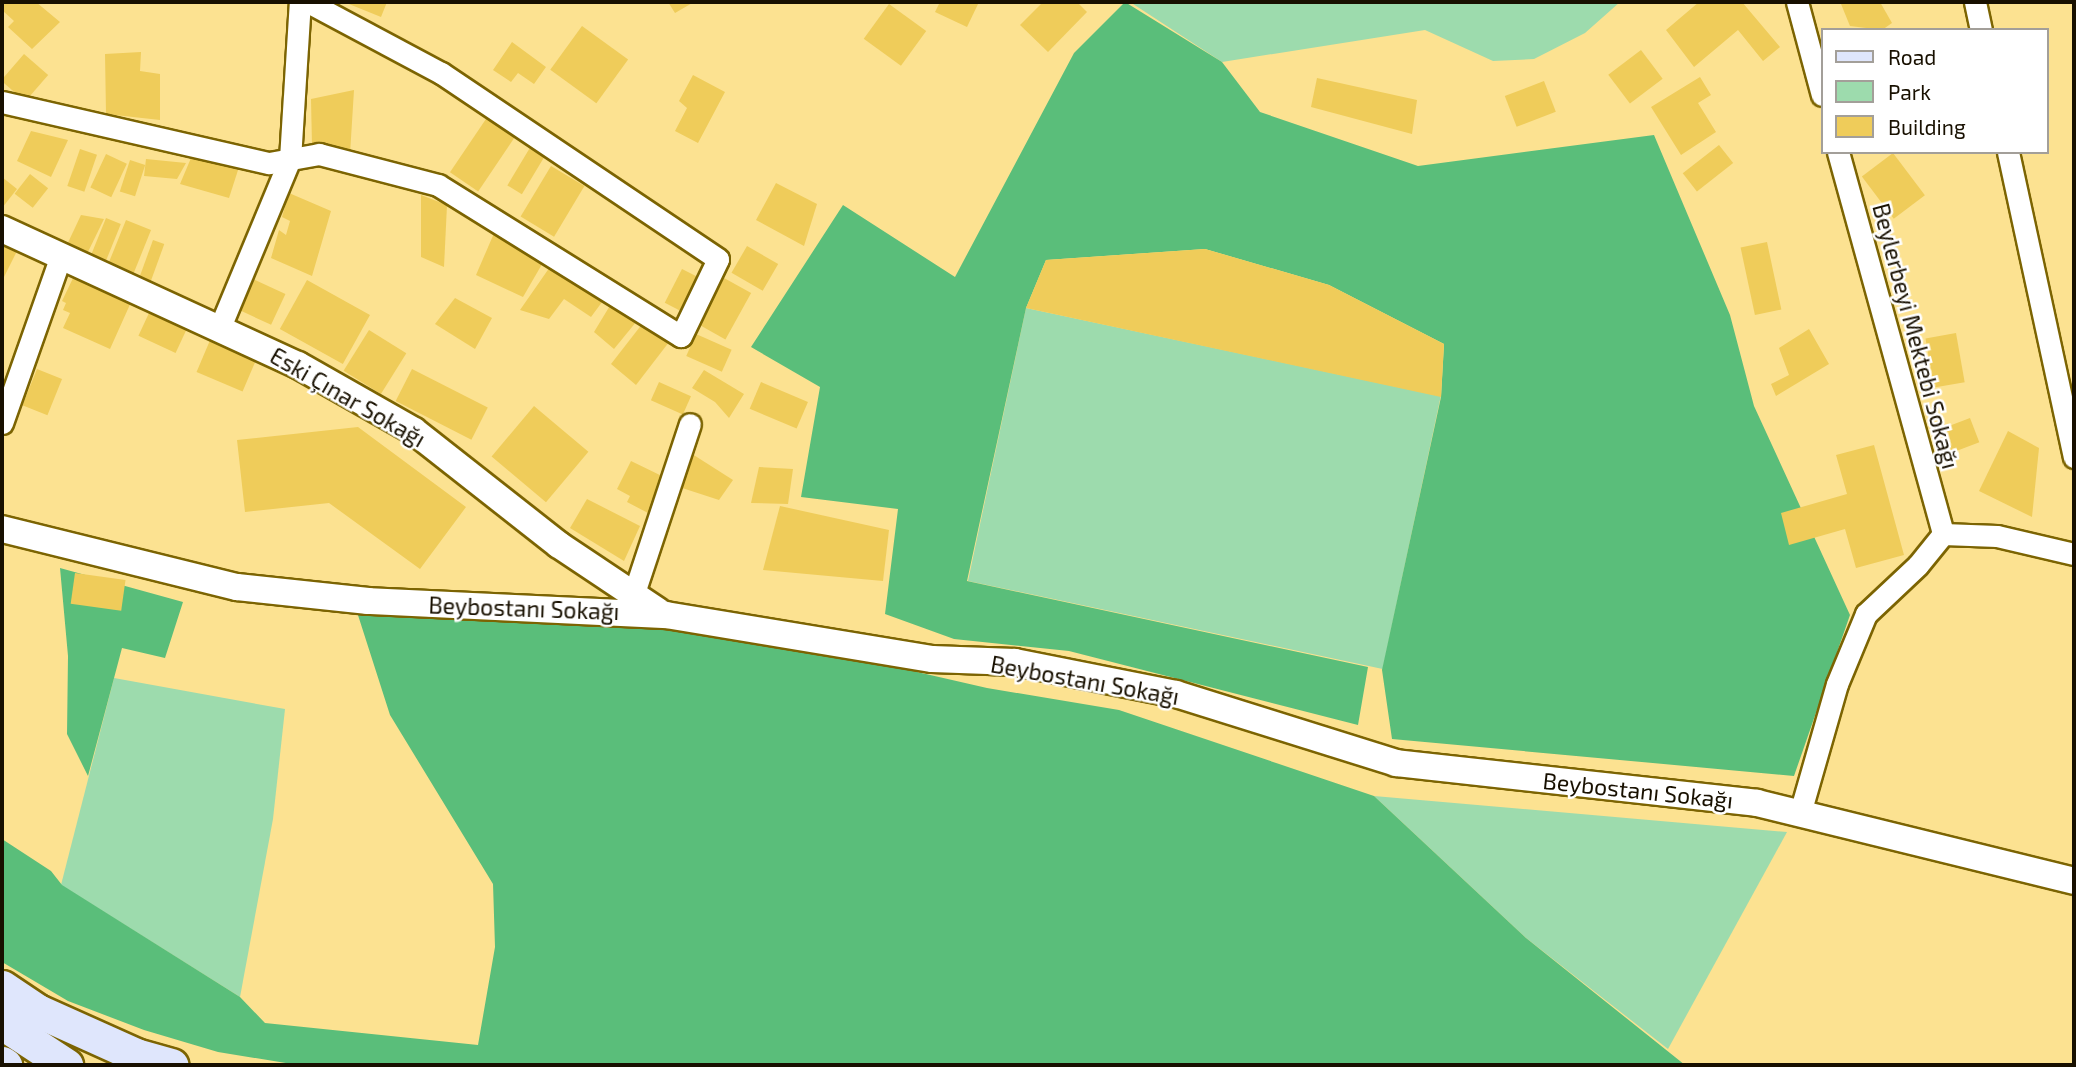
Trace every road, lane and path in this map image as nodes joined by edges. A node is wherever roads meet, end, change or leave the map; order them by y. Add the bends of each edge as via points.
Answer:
1 (300, 2) edge
2 (308, 2) edge
3 (1797, 2) edge
4 (1975, 2) edge
5 (1981, 28) edge
6 (1820, 87) edge
7 (2, 102) edge
8 (1839, 154) edge
9 (2008, 154) edge
10 (290, 159) junction
11 (2, 229) edge
12 (60, 258) junction
13 (220, 327) junction
14 (2, 423) edge
15 (690, 424) dead end
16 (2074, 457) edge
17 (2, 529) edge
18 (1943, 534) junction
19 (2074, 554) edge
20 (633, 596) junction
21 (666, 615) junction
22 (1800, 813) junction
23 (2074, 881) edge
24 (2, 987) edge
25 (2, 1023) edge
26 (66, 1065) edge
27 (172, 1065) edge

1 - 10 street
2 - 10 street via 441,73 718,259 681,336 438,185 319,154
3 - 6 street
4 - 5 street
7 - 10 street via 269,163
8 - 18 street, Beylerbeyi Mektebi Sokağı
9 - 16 street
10 - 13 street
11 - 12 street, Eski Çınar Sokağı
12 - 13 street, Eski Çınar Sokağı
12 - 14 street
13 - 20 street, Eski Çınar Sokağı via 414,431 551,540
15 - 20 street
17 - 21 street, Beybostanı Sokağı via 237,587 369,601
18 - 19 street via 1997,536
18 - 22 street via 1866,614 1837,684
20 - 21 street, Eski Çınar Sokağı
21 - 22 street, Beybostanı Sokağı via 932,659 1015,662 1176,694 1396,763 1757,803
22 - 23 street, Beybostanı Sokağı
24 - 27 main road via 38,1012 136,1055
25 - 26 main road

